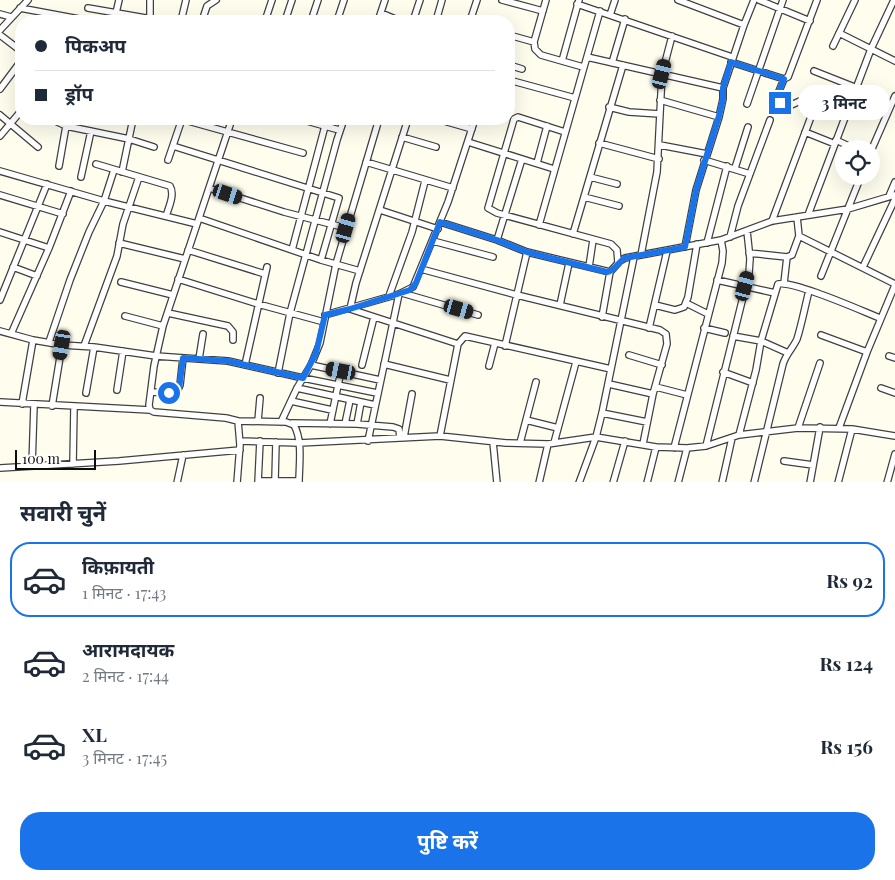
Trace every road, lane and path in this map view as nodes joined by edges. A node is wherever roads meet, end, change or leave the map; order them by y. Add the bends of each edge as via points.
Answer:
1 (28, 0) edge
2 (119, 0) edge
3 (150, 0) edge
4 (186, 0) edge
5 (216, 0) edge
6 (272, 0) edge
7 (292, 0) edge
8 (318, 0) edge
9 (344, 0) edge
10 (385, 0) edge
11 (420, 0) edge
12 (442, 0) edge
13 (478, 0) edge
14 (502, 0) edge
15 (546, 0) edge
16 (615, 0) edge
17 (678, 0) edge
18 (754, 0) edge
19 (760, 0) edge
20 (783, 0) edge
21 (817, 0) edge
22 (855, 0) edge
23 (894, 0) edge
24 (513, 1) edge
25 (578, 2) edge
26 (20, 8) junction
27 (88, 8) dead end
28 (780, 9) junction
29 (543, 11) junction
30 (600, 11) junction
31 (116, 13) junction
32 (381, 13) joint
33 (0, 14) edge
34 (58, 15) edge
35 (126, 15) edge
36 (150, 15) edge
37 (182, 15) edge
38 (204, 15) edge
39 (267, 15) edge
40 (287, 15) edge
41 (313, 15) edge
42 (339, 15) edge
43 (386, 15) edge
44 (415, 15) edge
45 (438, 15) edge
46 (472, 15) edge
47 (610, 15) junction
48 (11, 17) junction
49 (625, 19) junction
50 (810, 21) junction
51 (744, 25) junction
52 (0, 30) edge
53 (838, 33) junction
54 (0, 35) edge
55 (672, 36) junction
56 (515, 37) edge
57 (534, 42) junction
58 (15, 46) edge
59 (833, 46) dead end
60 (871, 49) junction
61 (587, 57) junction
62 (732, 60) junction
63 (895, 60) edge
64 (562, 61) junction
65 (612, 63) junction
66 (623, 65) junction
67 (515, 67) edge
68 (583, 67) junction
69 (15, 69) edge
70 (522, 69) dead end
71 (758, 70) junction
72 (814, 72) dead end
73 (662, 74) junction
74 (784, 79) junction
75 (515, 82) edge
76 (723, 88) junction
77 (857, 88) junction
78 (0, 89) edge
79 (895, 96) edge
80 (575, 98) junction
81 (660, 100) junction
82 (747, 104) dead end
83 (814, 106) junction
84 (609, 107) junction
85 (832, 112) dead end
86 (660, 114) junction
87 (0, 116) edge
88 (719, 116) junction
89 (15, 118) edge
90 (515, 120) edge
91 (770, 120) dead end
92 (10, 124) junction
93 (132, 125) edge
94 (179, 125) edge
95 (203, 125) edge
96 (230, 125) edge
97 (341, 125) edge
98 (377, 125) edge
99 (406, 125) edge
100 (458, 125) edge
101 (473, 125) edge
102 (513, 125) edge
103 (66, 126) joint
104 (326, 126) joint
105 (547, 126) junction
106 (748, 127) dead end
107 (472, 129) junction
108 (339, 130) junction
109 (91, 131) junction
110 (228, 132) junction
111 (565, 132) junction
112 (804, 132) junction
113 (0, 136) edge
114 (402, 137) junction
115 (129, 139) junction
116 (837, 140) edge
117 (875, 140) edge
118 (468, 142) junction
119 (835, 142) edge
120 (599, 144) junction
121 (660, 145) junction
122 (835, 145) edge
123 (173, 146) junction
124 (38, 147) dead end
125 (154, 147) dead end
126 (436, 147) dead end
127 (303, 153) dead end
128 (504, 154) junction
129 (707, 154) junction
130 (522, 159) junction
131 (659, 159) junction
132 (168, 160) dead end
133 (218, 160) junction
134 (704, 160) junction
135 (366, 162) junction
136 (537, 163) junction
137 (96, 164) dead end
138 (59, 166) dead end
139 (728, 166) junction
140 (735, 168) junction
141 (554, 169) junction
142 (114, 170) junction
143 (391, 170) junction
144 (0, 171) edge
145 (122, 172) junction
146 (750, 174) junction
147 (81, 177) dead end
148 (139, 177) junction
149 (590, 177) junction
150 (425, 181) junction
151 (895, 182) edge
152 (47, 184) junction
153 (617, 184) dead end
154 (857, 185) edge
155 (308, 187) junction
156 (209, 188) junction
157 (453, 188) junction
158 (72, 192) junction
159 (322, 192) junction
160 (0, 195) edge
161 (892, 196) edge
162 (584, 197) junction
163 (895, 200) edge
164 (104, 201) junction
165 (38, 206) junction
166 (619, 206) dead end
167 (130, 207) junction
168 (848, 209) junction
169 (380, 210) junction
170 (63, 214) junction
171 (505, 215) junction
172 (808, 215) junction
173 (166, 216) junction
174 (301, 216) junction
175 (797, 217) junction
176 (315, 220) junction
177 (198, 221) junction
178 (772, 221) junction
179 (415, 222) junction
180 (440, 222) junction
181 (332, 224) junction
182 (539, 225) junction
183 (346, 228) junction
184 (438, 229) junction
185 (746, 231) junction
186 (0, 232) edge
187 (573, 234) junction
188 (799, 236) junction
189 (730, 237) junction
190 (24, 239) junction
191 (497, 240) junction
192 (593, 240) junction
193 (722, 240) junction
194 (433, 241) junction
195 (120, 243) junction
196 (707, 243) junction
197 (697, 244) junction
198 (685, 247) junction
199 (49, 248) junction
200 (188, 250) junction
201 (292, 250) junction
202 (666, 251) junction
203 (527, 252) junction
204 (831, 252) junction
205 (750, 253) junction
206 (306, 255) junction
207 (641, 255) junction
208 (493, 257) dead end
209 (634, 257) junction
210 (787, 257) junction
211 (185, 259) junction
212 (321, 260) junction
213 (569, 263) junction
214 (336, 264) junction
215 (618, 264) junction
216 (14, 267) junction
217 (267, 267) dead end
218 (589, 267) junction
219 (863, 268) junction
220 (422, 269) junction
221 (360, 271) junction
222 (610, 272) junction
223 (265, 274) junction
224 (37, 276) junction
225 (821, 276) dead end
226 (178, 279) junction
227 (717, 280) junction
228 (121, 282) dead end
229 (784, 283) junction
230 (895, 284) edge
231 (745, 286) junction
232 (809, 291) junction
233 (400, 293) junction
234 (775, 293) junction
235 (173, 295) junction
236 (517, 295) junction
237 (389, 296) junction
238 (0, 300) edge
239 (686, 303) junction
240 (258, 304) junction
241 (560, 305) junction
242 (655, 305) junction
243 (350, 309) junction
244 (168, 313) junction
245 (290, 313) junction
246 (708, 314) junction
247 (325, 315) junction
248 (478, 315) dead end
249 (125, 316) dead end
250 (374, 317) junction
251 (602, 317) junction
252 (880, 318) junction
253 (620, 321) junction
254 (324, 322) junction
255 (393, 323) junction
256 (164, 326) junction
257 (649, 328) junction
258 (704, 328) junction
259 (0, 331) edge
260 (725, 333) dead end
261 (12, 334) junction
262 (203, 334) dead end
263 (821, 335) dead end
264 (733, 336) junction
265 (33, 340) junction
266 (233, 340) dead end
267 (761, 341) junction
268 (49, 342) junction
269 (495, 343) junction
270 (458, 344) junction
271 (62, 345) junction
272 (84, 346) junction
273 (505, 346) junction
274 (94, 347) junction
275 (123, 351) junction
276 (867, 352) junction
277 (788, 353) junction
278 (629, 355) dead end
279 (156, 356) junction
280 (183, 358) junction
281 (199, 359) junction
282 (576, 362) junction
283 (820, 363) dead end
284 (362, 364) dead end
285 (384, 364) junction
286 (246, 365) junction
287 (311, 365) junction
288 (662, 365) junction
289 (489, 366) dead end
290 (611, 369) junction
291 (341, 371) junction
292 (723, 372) junction
293 (278, 373) junction
294 (303, 378) junction
295 (380, 380) junction
296 (450, 380) junction
297 (536, 382) dead end
298 (752, 383) junction
299 (609, 384) junction
300 (339, 385) junction
301 (656, 387) junction
302 (297, 388) junction
303 (881, 388) dead end
304 (117, 390) dead end
305 (151, 392) junction
306 (377, 393) junction
307 (895, 393) edge
308 (86, 394) dead end
309 (412, 394) dead end
310 (653, 394) junction
311 (687, 395) junction
312 (260, 398) dead end
313 (336, 398) junction
314 (350, 400) junction
315 (291, 401) junction
316 (0, 402) edge
317 (361, 402) junction
318 (22, 404) junction
319 (34, 404) junction
320 (375, 405) junction
321 (52, 406) junction
322 (74, 407) junction
323 (150, 410) junction
324 (332, 410) junction
325 (602, 413) junction
326 (526, 420) junction
327 (238, 421) junction
328 (258, 421) junction
329 (281, 422) junction
330 (647, 422) junction
331 (292, 423) junction
332 (330, 424) junction
333 (345, 424) junction
334 (357, 424) junction
335 (371, 425) junction
336 (820, 427) junction
337 (558, 428) junction
338 (798, 428) junction
339 (839, 428) junction
340 (852, 429) junction
341 (768, 430) junction
342 (739, 435) junction
343 (440, 436) junction
344 (895, 436) edge
345 (596, 437) junction
346 (402, 438) junction
347 (732, 438) junction
348 (240, 441) junction
349 (260, 441) junction
350 (368, 441) junction
351 (625, 441) junction
352 (276, 442) junction
353 (493, 442) junction
354 (299, 443) junction
355 (520, 444) junction
356 (551, 444) junction
357 (643, 444) junction
358 (706, 446) junction
359 (656, 447) junction
360 (674, 448) junction
361 (687, 448) junction
362 (240, 450) junction
363 (895, 454) edge
364 (183, 455) junction
365 (784, 461) dead end
366 (73, 464) junction
367 (813, 465) junction
368 (32, 466) junction
369 (0, 468) edge
370 (276, 480) junction
371 (177, 482) edge
372 (237, 482) edge
373 (258, 482) edge
374 (299, 482) edge
375 (497, 482) edge
376 (539, 482) edge
377 (578, 482) edge
378 (613, 482) edge
379 (646, 482) edge
380 (678, 482) edge
381 (723, 482) edge
382 (754, 482) edge
383 (810, 482) edge
384 (838, 482) edge
385 (887, 482) edge

1 - 26 street
2 - 31 street
3 - 36 street
4 - 37 street
5 - 38 street via 207,6
6 - 39 street
7 - 40 street
8 - 41 street
9 - 42 street
10 - 32 street
11 - 44 street
12 - 45 street
13 - 46 street
14 - 24 street
15 - 29 street
16 - 47 street
17 - 51 street
18 - 51 street
19 - 28 street
20 - 28 street
21 - 50 street
22 - 53 street
23 - 60 street
24 - 29 street
25 - 30 street
25 - 64 street
26 - 34 street
26 - 48 street
27 - 31 street
28 - 50 street
28 - 71 street
29 - 57 street
30 - 47 street
30 - 61 street
31 - 35 street
32 - 43 street
33 - 48 street
47 - 49 street
48 - 52 street
49 - 55 street
49 - 65 street
50 - 74 street via 789,75
51 - 62 street
53 - 59 street
53 - 60 street
54 - 58 street
55 - 62 street
55 - 73 street
56 - 57 street
57 - 64 street via 538,53
60 - 63 street
60 - 77 street
61 - 65 street
61 - 68 street
62 - 71 street
62 - 76 street
64 - 68 street
65 - 66 street
66 - 73 street
66 - 84 street
67 - 70 street
68 - 80 street
69 - 78 street
71 - 74 street
71 - 82 street
72 - 77 street
73 - 76 street
73 - 81 street
74 - 83 street via 778,102 789,106 800,101
75 - 80 street
76 - 88 street
77 - 116 street
79 - 117 street
80 - 111 street
81 - 86 street
81 - 88 street
83 - 85 street
83 - 112 street
84 - 86 street
84 - 120 street
86 - 121 street
87 - 92 street
88 - 129 street
89 - 92 street
90 - 105 street via 516,117
91 - 146 street
92 - 113 street
92 - 124 street
93 - 115 street
94 - 123 street
95 - 110 street
96 - 110 street
97 - 108 street
98 - 135 street
99 - 114 street
100 - 107 street
101 - 107 street
102 - 128 street
103 - 109 street
103 - 138 street
104 - 108 street
104 - 155 street
105 - 111 street
105 - 136 street
106 - 140 street
107 - 118 street
108 - 159 street
109 - 115 street
109 - 147 street
110 - 127 street
110 - 133 street
111 - 141 street
112 - 119 street
112 - 178 street
114 - 126 street
114 - 143 street
115 - 125 street
115 - 145 street
118 - 128 street
118 - 157 street
120 - 131 street
120 - 149 street
121 - 129 street
121 - 131 street
122 - 172 street
123 - 132 street
123 - 133 street
128 - 130 street
128 - 171 street via 488,208
129 - 134 street
130 - 136 street
130 - 171 street
131 - 207 street
133 - 155 street
133 - 156 street
134 - 139 street
134 - 198 street
135 - 143 street
135 - 183 street
136 - 141 street
137 - 142 street
139 - 140 street
139 - 196 street
140 - 146 street
141 - 182 street
142 - 145 street
142 - 164 street
143 - 150 street
143 - 169 street
144 - 152 street
145 - 148 street
146 - 189 street
148 - 167 street
148 - 173 street via 170,186 172,194
149 - 153 street
149 - 162 street
150 - 157 street
150 - 179 street
151 - 161 street
152 - 158 street
152 - 165 street
154 - 168 street
155 - 159 street
155 - 174 street
156 - 174 street
156 - 177 street
157 - 180 street
158 - 164 street
158 - 170 street
159 - 176 street
159 - 181 street via 339,198
160 - 165 street
161 - 168 street
162 - 166 street
162 - 187 street
163 - 219 street
164 - 167 street
164 - 268 street via 89,232
165 - 170 street
165 - 190 street
167 - 173 street
167 - 195 street
168 - 172 street
168 - 204 street
169 - 179 street
169 - 221 street
170 - 199 street
171 - 182 street
171 - 191 street
172 - 175 street
173 - 177 street
174 - 176 street
174 - 201 street
175 - 178 street
175 - 188 street
176 - 181 street
176 - 206 street
177 - 200 street
177 - 201 street
178 - 185 street
179 - 184 street
179 - 237 street
180 - 184 street
180 - 191 street
181 - 183 street
181 - 212 street
182 - 187 street
183 - 214 street
184 - 194 street
185 - 189 street
185 - 205 street
186 - 190 street
187 - 192 street
188 - 204 street
188 - 210 street via 794,252
189 - 193 street
190 - 199 street
190 - 216 street
191 - 203 street
192 - 215 street via 615,246
192 - 218 street
193 - 196 street
193 - 227 street via 723,257
194 - 208 street
194 - 220 street
195 - 211 street
195 - 272 street
196 - 197 street
197 - 198 street
197 - 239 street
198 - 202 street
199 - 224 street
200 - 211 street
200 - 223 street
201 - 206 street
202 - 207 street
202 - 242 street
203 - 213 street
203 - 236 street
204 - 219 street
204 - 225 street
205 - 210 street
205 - 231 street
206 - 212 street
206 - 245 street
207 - 209 street
209 - 215 street via 625,258
209 - 253 street
210 - 229 street
211 - 226 street
212 - 214 street
213 - 218 street
213 - 241 street
214 - 221 street
214 - 247 street
215 - 222 street
216 - 224 street
216 - 238 street
217 - 223 street
218 - 222 street
219 - 230 street
220 - 233 street via 413,287
220 - 236 street
221 - 243 street
222 - 251 street
223 - 240 street
224 - 261 street
226 - 235 street
226 - 240 street
227 - 231 street
227 - 246 street
228 - 235 street
229 - 232 street
229 - 234 street via 778,284
230 - 252 street
231 - 234 street
231 - 264 street
232 - 252 street
232 - 277 street via 798,334
233 - 237 street
233 - 248 street
233 - 255 street
234 - 267 street
235 - 244 street
236 - 241 street
236 - 273 street
237 - 243 street
239 - 242 street via 680,310
239 - 246 street
240 - 245 street
240 - 286 street
241 - 251 street
242 - 257 street
243 - 247 street
243 - 250 street
244 - 256 street
244 - 266 street via 228,326 233,332
245 - 254 street
245 - 293 street
246 - 258 street
247 - 254 street
249 - 256 street
250 - 255 street
250 - 284 street
251 - 253 street
252 - 276 street
253 - 257 street
253 - 290 street
254 - 287 street
255 - 270 street
255 - 285 street
256 - 279 street
257 - 288 street via 667,336
258 - 260 street
258 - 311 street
259 - 261 street
261 - 265 street
262 - 281 street
263 - 276 street
264 - 267 street
264 - 292 street
265 - 268 street
265 - 318 street
267 - 277 street
267 - 298 street
268 - 271 street
269 - 270 street via 468,335 462,337
269 - 273 street
269 - 289 street
270 - 296 street
271 - 272 street
271 - 321 street
272 - 274 street
273 - 282 street
274 - 275 street
274 - 308 street
275 - 279 street
275 - 304 street
276 - 339 street
277 - 341 street
278 - 288 street
279 - 280 street
279 - 305 street
280 - 281 street
280 - 305 street via 180,385 176,392
281 - 286 street
282 - 290 street
282 - 337 street
283 - 338 street
285 - 295 street
285 - 296 street
286 - 293 street
287 - 291 street
287 - 294 street
288 - 301 street
290 - 299 street
291 - 295 street
291 - 300 street
292 - 298 street
292 - 358 street
293 - 294 street
294 - 300 street
294 - 302 street
295 - 306 street
296 - 343 street
297 - 326 street
298 - 342 street
299 - 310 street
299 - 325 street
300 - 306 street
300 - 313 street
301 - 310 street
301 - 311 street
302 - 313 street
302 - 315 street
303 - 307 street
305 - 323 street
306 - 320 street
309 - 346 street
310 - 330 street
311 - 360 street
312 - 328 street
313 - 314 street
313 - 324 street
314 - 317 street
314 - 333 street
315 - 324 street
315 - 329 street
316 - 318 street
317 - 320 street
317 - 334 street
318 - 319 street
319 - 321 street
319 - 368 street
320 - 335 street
321 - 322 street
322 - 323 street
322 - 366 street
323 - 327 street
324 - 332 street
325 - 330 street
325 - 345 street
326 - 337 street
326 - 355 street
327 - 328 street
327 - 348 street
328 - 329 street
329 - 331 street
330 - 357 street
331 - 332 street
331 - 354 street
332 - 333 street
333 - 334 street
334 - 335 street
335 - 346 street via 398,428
335 - 350 street
336 - 338 street
336 - 339 street
336 - 367 street
337 - 356 street
338 - 341 street
339 - 340 street
340 - 344 street
340 - 384 street
341 - 342 street
341 - 382 street
342 - 347 street
343 - 346 street
343 - 353 street
345 - 351 street
345 - 356 street
345 - 377 street
346 - 350 street
347 - 358 street
347 - 381 street
348 - 349 street
348 - 362 street
349 - 352 street
349 - 373 street
350 - 354 street
351 - 357 street
351 - 378 street
352 - 354 street
352 - 370 street
353 - 355 street
353 - 375 street
354 - 374 street
355 - 356 street
356 - 376 street
357 - 359 street
358 - 361 street
359 - 360 street
359 - 379 street
360 - 361 street
361 - 380 street
362 - 364 street
362 - 372 street
363 - 385 street
364 - 366 street
364 - 371 street
365 - 367 street
366 - 368 street
367 - 383 street
368 - 369 street
370 - 373 street
370 - 374 street

